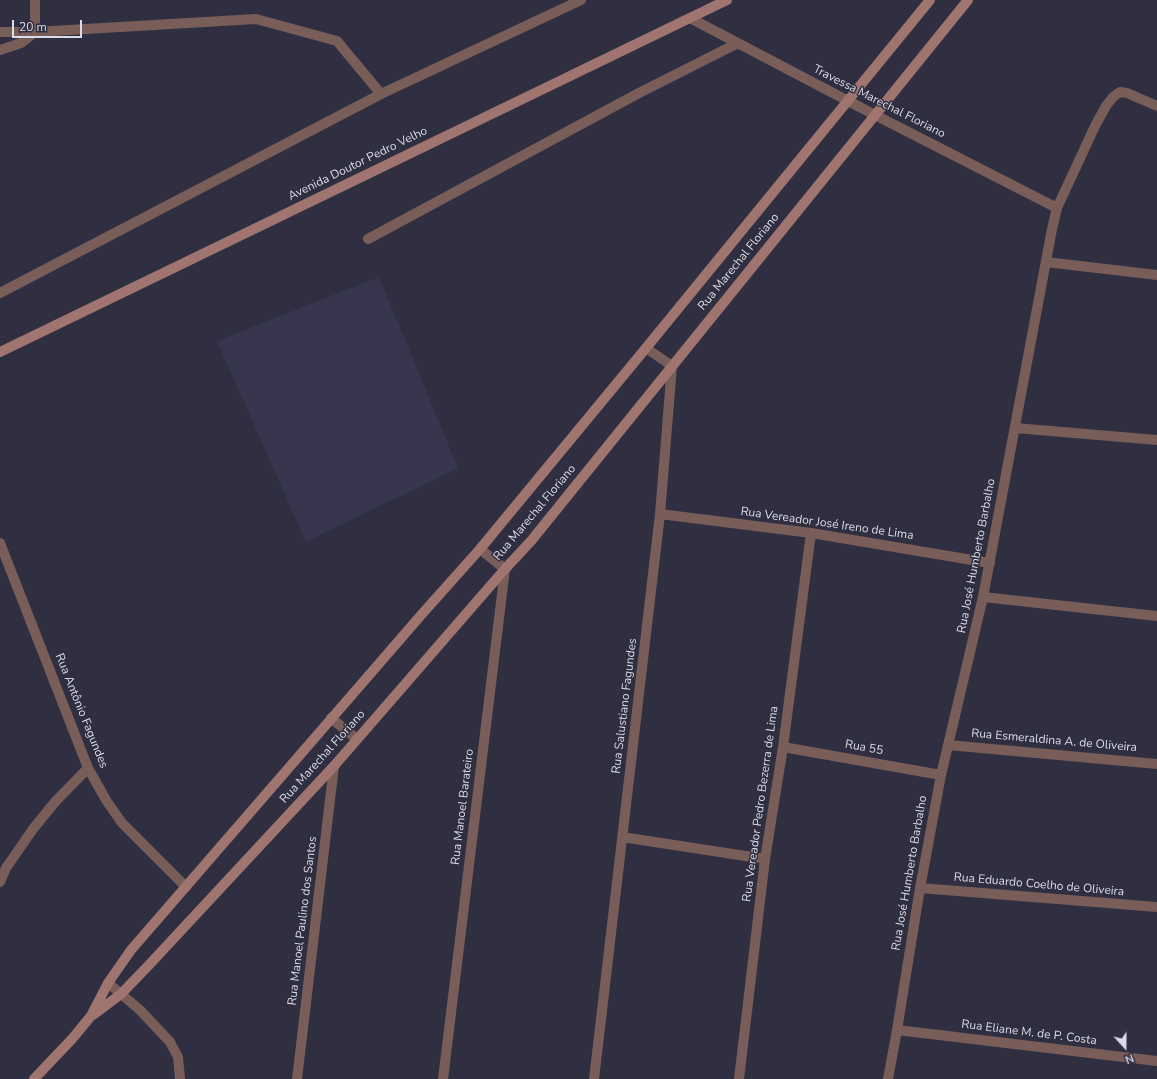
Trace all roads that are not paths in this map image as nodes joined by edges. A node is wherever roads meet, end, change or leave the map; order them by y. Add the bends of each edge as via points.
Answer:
1 (35, 0) edge
2 (581, 0) edge
3 (727, 0) edge
4 (930, 0) edge
5 (968, 0) edge
6 (690, 18) junction
7 (0, 32) edge
8 (35, 32) junction
9 (738, 43) junction
10 (0, 50) edge
11 (381, 94) junction
12 (848, 101) junction
13 (1157, 106) edge
14 (875, 115) junction
15 (1057, 208) junction
16 (368, 239) dead end
17 (1046, 262) junction
18 (1157, 275) edge
19 (0, 293) edge
20 (646, 348) junction
21 (0, 352) edge
22 (672, 366) junction
23 (1015, 428) junction
24 (1157, 440) edge
25 (660, 514) junction
26 (811, 534) junction
27 (0, 543) edge
28 (480, 549) junction
29 (990, 563) junction
30 (505, 569) junction
31 (983, 597) junction
32 (1157, 616) edge
33 (332, 718) junction
34 (358, 739) junction
35 (948, 744) junction
36 (783, 747) junction
37 (1157, 764) edge
38 (334, 766) junction
39 (88, 768) junction
40 (940, 775) junction
41 (622, 837) junction
42 (766, 859) junction
43 (0, 882) edge
44 (186, 886) junction
45 (920, 888) junction
46 (1157, 907) edge
47 (108, 983) junction
48 (121, 994) junction
49 (91, 1016) junction
50 (897, 1030) junction
51 (1157, 1061) edge
52 (34, 1079) edge
53 (180, 1079) edge
54 (297, 1079) edge
55 (442, 1079) edge
56 (594, 1079) edge
57 (738, 1079) edge
58 (888, 1079) edge

1 - 8 street
2 - 11 street
3 - 6 street, Avenida Doutor Pedro Velho
4 - 12 street, Rua Marechal Floriano
5 - 14 street, Rua Marechal Floriano
6 - 9 street, Travessa Marechal Floriano
6 - 21 street, Avenida Doutor Pedro Velho
7 - 8 street
8 - 10 street via 20,43
8 - 11 street via 256,19 337,41
9 - 12 street, Travessa Marechal Floriano
9 - 16 street
11 - 19 street
12 - 14 street, Travessa Marechal Floriano
12 - 20 street, Rua Marechal Floriano
13 - 15 street, Rua José Humberto Barbalho via 1127,92 1120,92 1113,97 1094,126
14 - 15 street, Travessa Marechal Floriano
14 - 22 street, Rua Marechal Floriano
15 - 17 street, Rua José Humberto Barbalho
17 - 18 street
17 - 23 street, Rua José Humberto Barbalho
20 - 22 street
20 - 28 street, Rua Marechal Floriano
22 - 25 street, Rua Salustiano Fagundes
22 - 30 street, Rua Marechal Floriano via 531,541
23 - 24 street
23 - 29 street, Rua José Humberto Barbalho
25 - 26 street, Rua Vereador José Ireno de Lima
25 - 41 street, Rua Salustiano Fagundes
26 - 29 street, Rua Vereador José Ireno de Lima
26 - 36 street, Rua Vereador Pedro Bezerra de Lima
27 - 39 street, Rua Antônio Fagundes
28 - 30 street
28 - 33 street, Rua Marechal Floriano
29 - 31 street, Rua José Humberto Barbalho
30 - 34 street, Rua Marechal Floriano
30 - 55 street, Rua Manoel Barateiro
31 - 32 street
31 - 35 street, Rua José Humberto Barbalho
33 - 34 street
33 - 44 street, Rua Marechal Floriano
34 - 38 street, Rua Marechal Floriano
35 - 37 street, Rua Esmeraldina A. de Oliveira
35 - 40 street, Rua José Humberto Barbalho
36 - 40 street, Rua 55
36 - 42 street, Rua Vereador Pedro Bezerra de Lima
38 - 48 street, Rua Marechal Floriano
38 - 54 street, Rua Manoel Paulino dos Santos
39 - 43 street via 33,829 6,868
39 - 44 street, Rua Antônio Fagundes via 122,823
40 - 45 street, Rua José Humberto Barbalho
41 - 42 street
41 - 56 street, Rua Salustiano Fagundes
42 - 57 street, Rua Vereador Pedro Bezerra de Lima
44 - 47 street, Rua Marechal Floriano via 131,950
45 - 46 street, Rua Eduardo Coelho de Oliveira
45 - 50 street, Rua José Humberto Barbalho
47 - 48 street
47 - 49 street, Rua Marechal Floriano
48 - 49 street, Rua Marechal Floriano
48 - 53 street via 170,1042 178,1057
49 - 52 street, Rua Marechal Floriano
50 - 51 street, Rua Eliane M. de P. Costa
50 - 58 street, Rua José Humberto Barbalho

